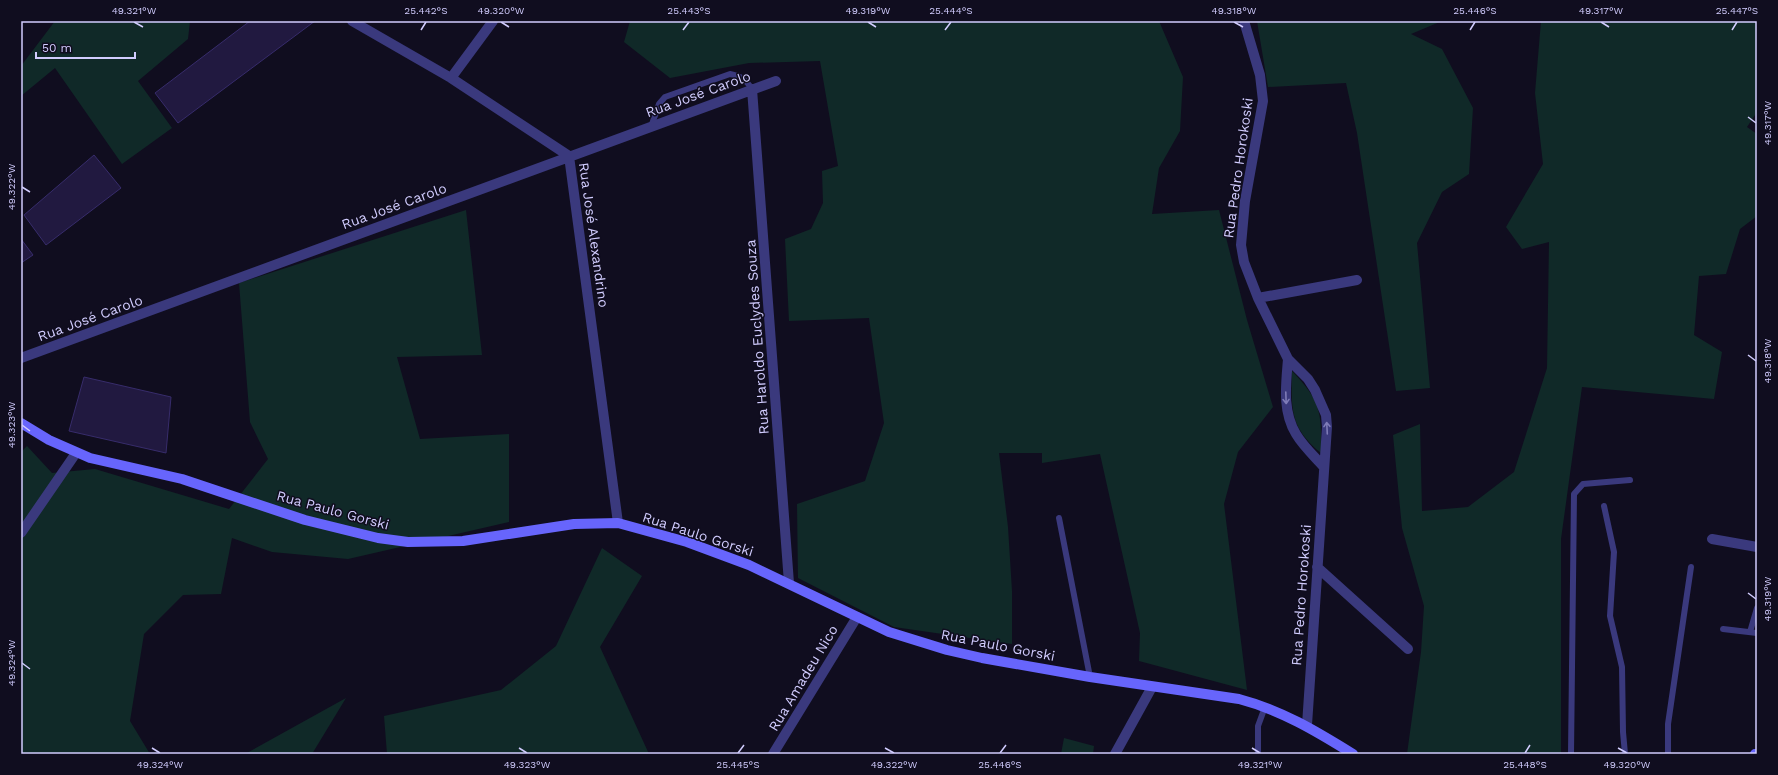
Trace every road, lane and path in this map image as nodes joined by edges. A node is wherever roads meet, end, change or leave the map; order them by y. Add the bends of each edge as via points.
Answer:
1 (352, 21) edge
2 (493, 21) edge
3 (1244, 21) edge
4 (451, 78) junction
5 (776, 81) dead end
6 (752, 89) junction
7 (651, 126) junction
8 (569, 156) junction
9 (1357, 280) dead end
10 (1258, 298) junction
11 (21, 358) edge
12 (1288, 359) junction
13 (21, 423) edge
14 (76, 453) junction
15 (1324, 467) junction
16 (1630, 480) dead end
17 (1604, 506) dead end
18 (1059, 518) dead end
19 (618, 523) junction
20 (21, 533) edge
21 (1712, 539) dead end
22 (1757, 547) edge
23 (1317, 567) junction
24 (1691, 567) dead end
25 (789, 583) junction
26 (1757, 608) edge
27 (856, 617) junction
28 (1723, 629) dead end
29 (1754, 632) edge
30 (1408, 649) dead end
31 (1090, 677) junction
32 (1152, 687) junction
33 (1266, 707) junction
34 (1306, 725) junction
35 (773, 754) edge
36 (1115, 754) edge
37 (1258, 754) edge
38 (1353, 754) edge
39 (1571, 754) edge
40 (1625, 754) edge
41 (1668, 754) edge

1 - 4 street, Rua José Alexandrino
2 - 4 street
3 - 10 street, Rua Pedro Horokoski via 1263,90 1245,201 1241,245 1244,262
4 - 8 street, Rua José Alexandrino
5 - 6 street, Rua José Carolo
6 - 7 street, Rua José Carolo
6 - 7 lane via 747,81 730,74 665,98 659,104
6 - 25 street, Rua Haroldo Euclydes Souza
7 - 8 street, Rua José Carolo
8 - 11 street, Rua José Carolo
8 - 19 street, Rua José Alexandrino
9 - 10 street
10 - 12 street, Rua Pedro Horokoski
12 -> 15 street, Rua Pedro Horokoski via 1286,409 1290,423 1296,435
15 -> 12 street, Rua Pedro Horokoski via 1326,415 1308,379
13 - 14 street, Rua Paulo Gorski
14 - 19 street, Rua Paulo Gorski via 106,463 182,479 305,520 378,538 408,542 463,541 574,524
14 - 20 street
15 - 23 street, Rua Pedro Horokoski
16 - 39 lane via 1583,484 1574,494
17 - 40 lane via 1614,552 1610,616 1622,667
18 - 31 lane
19 - 25 street, Rua Paulo Gorski via 687,542
21 - 22 street
23 - 30 street
23 - 34 street, Rua Pedro Horokoski
24 - 41 lane via 1668,724
25 - 27 street, Rua Paulo Gorski
26 - 29 lane
27 - 31 street, Rua Paulo Gorski via 889,632 947,650
27 - 35 street, Rua Amadeu Nico
28 - 29 lane
31 - 32 street, Rua Paulo Gorski
32 - 33 street, Rua Paulo Gorski via 1239,699
32 - 36 street
33 - 34 street, Rua Paulo Gorski
33 - 37 lane via 1258,726
34 - 38 street, Rua Paulo Gorski

